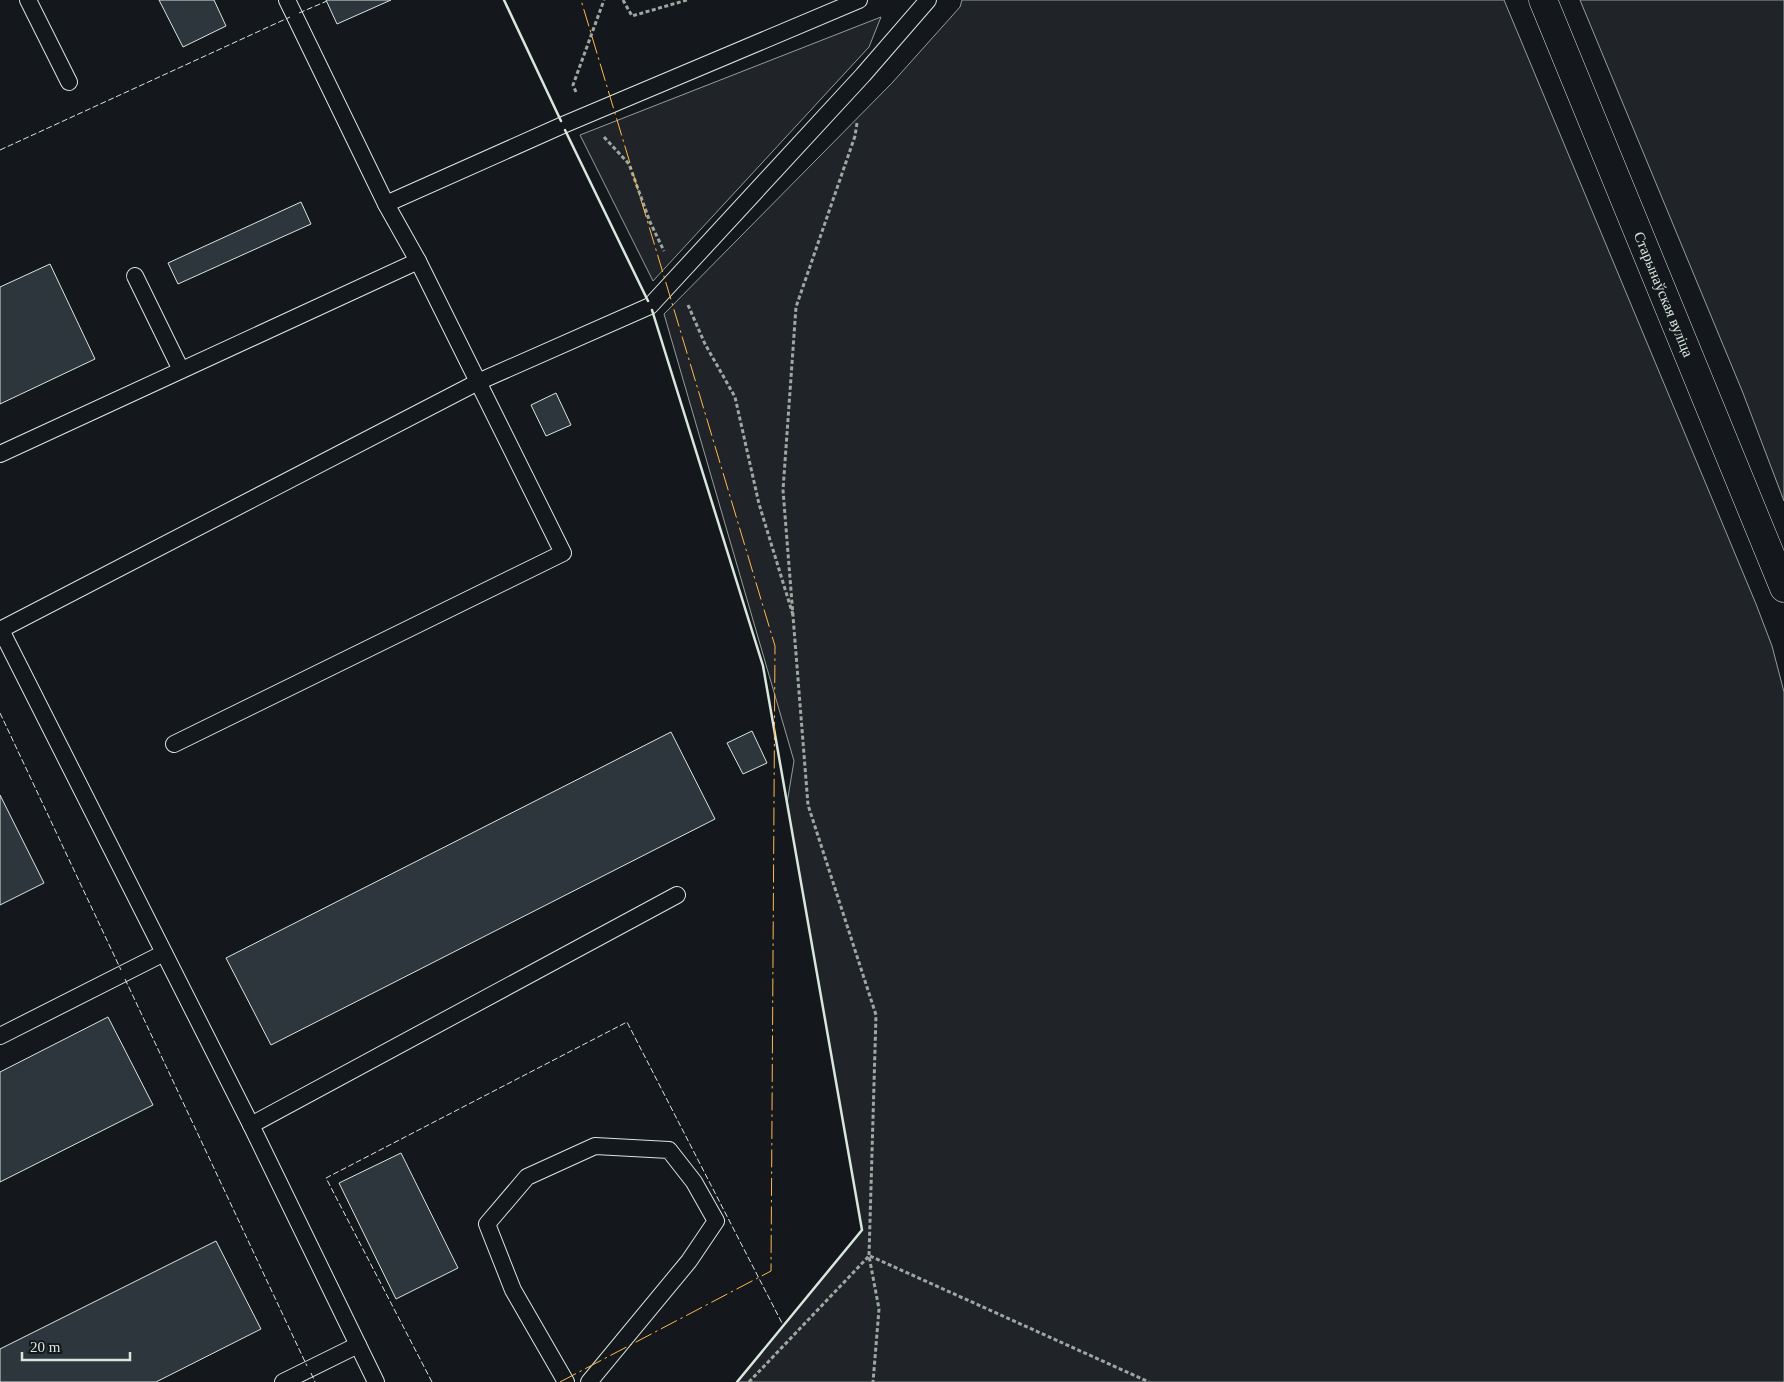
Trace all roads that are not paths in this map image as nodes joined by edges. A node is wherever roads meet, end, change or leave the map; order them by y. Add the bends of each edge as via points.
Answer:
1 (28, 0) edge
2 (287, 0) edge
3 (859, 0) edge
4 (928, 0) edge
5 (1543, 0) edge
6 (69, 82) dead end
7 (386, 204) junction
8 (418, 261) junction
9 (135, 276) dead end
10 (181, 370) junction
11 (478, 382) junction
12 (0, 454) edge
13 (1784, 588) edge
14 (1, 630) edge
15 (174, 744) dead end
16 (677, 895) dead end
17 (164, 953) junction
18 (0, 1036) edge
19 (251, 1125) junction
20 (358, 1345) junction
21 (283, 1382) edge
22 (376, 1382) edge
23 (566, 1382) edge
24 (589, 1382) edge

1 - 6 lane
2 - 7 lane
3 - 7 lane
4 - 11 lane via 650,306
5 - 13 main road, Старынаўская вуліца
7 - 8 lane
8 - 10 lane
8 - 11 lane
9 - 10 lane
10 - 12 lane
11 - 14 lane
11 - 15 lane via 563,553
14 - 17 lane
16 - 19 lane
17 - 18 lane
17 - 19 lane
19 - 20 lane
20 - 21 lane
20 - 22 lane
23 - 24 lane via 513,1290 486,1224 527,1177 595,1146 669,1150 694,1182 716,1221 689,1261

